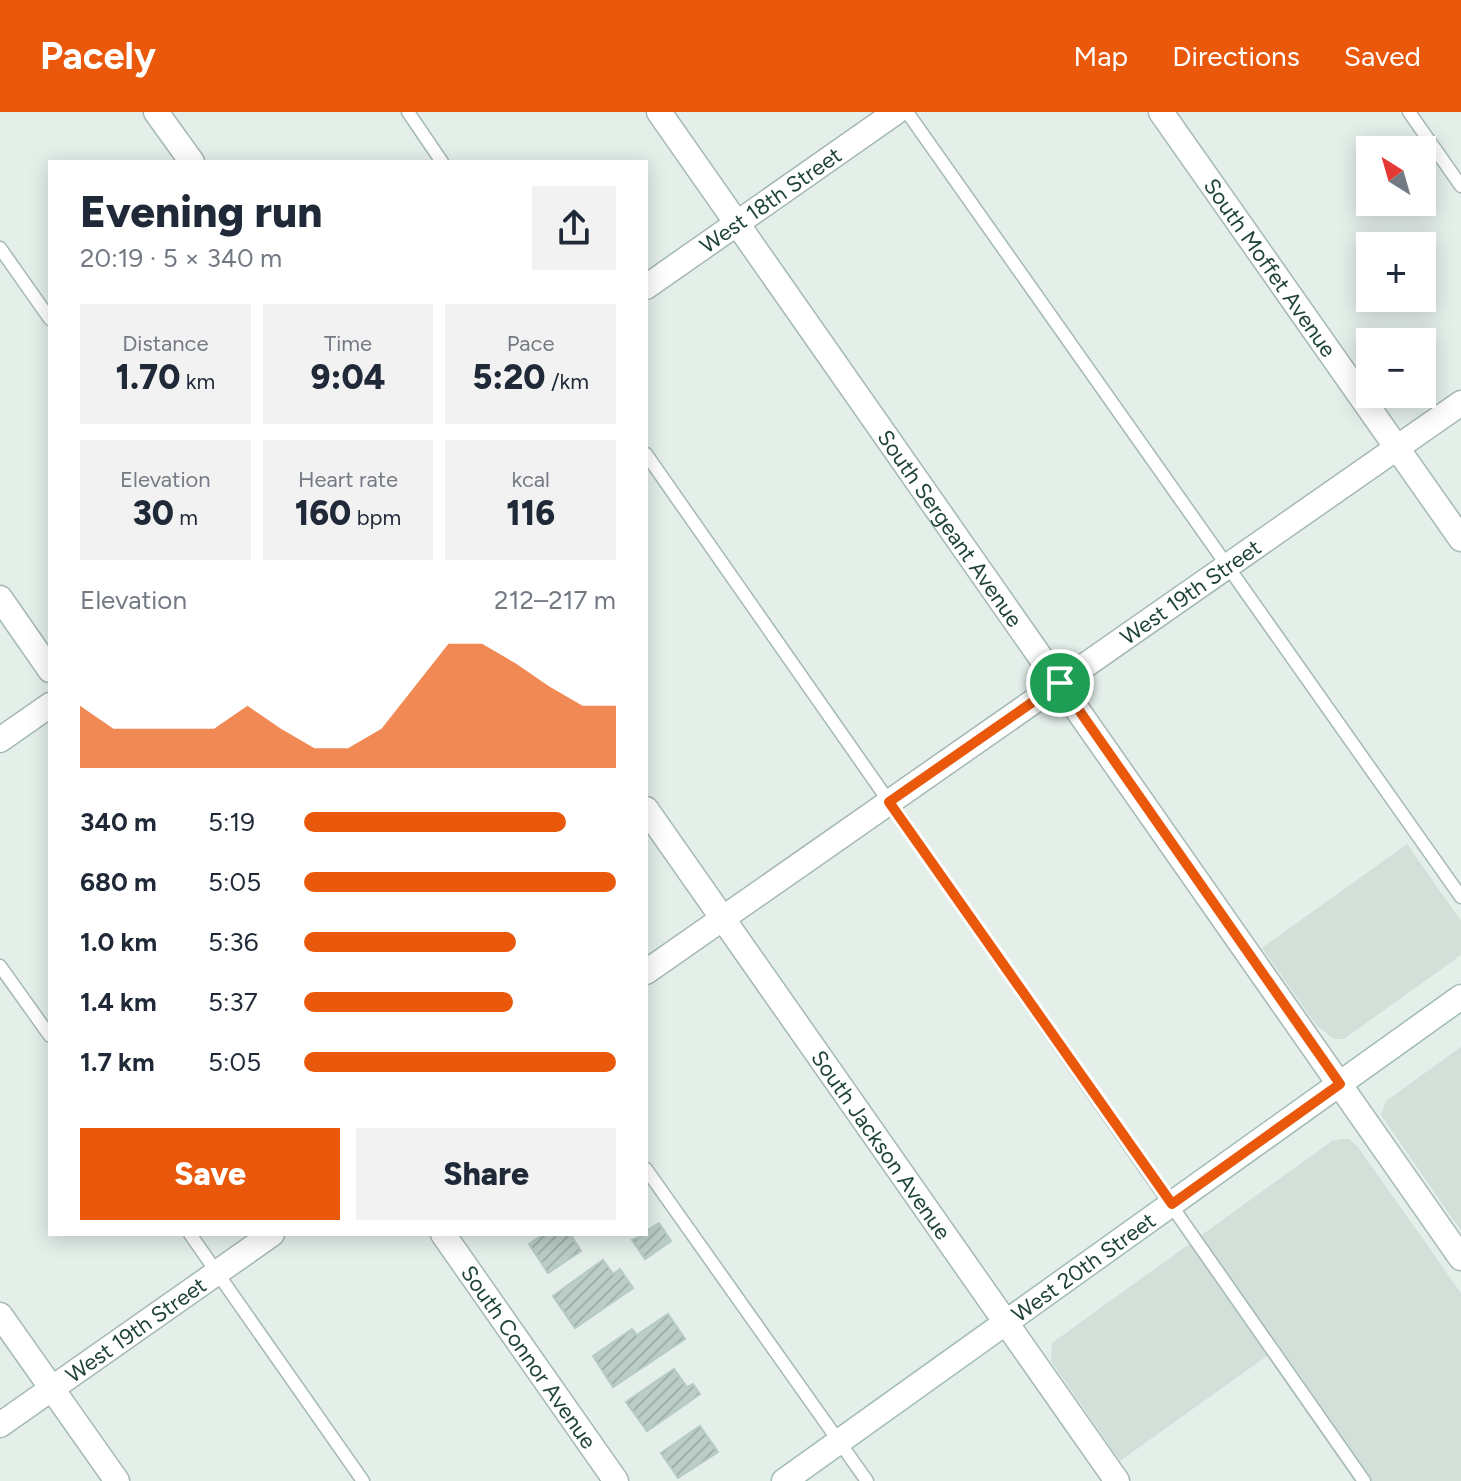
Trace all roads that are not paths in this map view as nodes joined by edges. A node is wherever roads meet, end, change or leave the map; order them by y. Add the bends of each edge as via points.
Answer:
1 (156, 112) edge
2 (408, 112) edge
3 (659, 112) edge
4 (896, 112) edge
5 (907, 112) edge
6 (1161, 112) edge
7 (1409, 112) edge
8 (191, 160) edge
9 (441, 160) edge
10 (1461, 186) edge
11 (737, 223) junction
12 (0, 248) edge
13 (648, 286) edge
14 (48, 316) edge
15 (1461, 403) edge
16 (1397, 447) junction
17 (648, 457) edge
18 (1461, 539) edge
19 (1227, 566) junction
20 (0, 598) edge
21 (48, 667) edge
22 (1060, 683) junction
23 (48, 706) edge
24 (0, 740) edge
25 (889, 802) junction
26 (648, 812) edge
27 (1461, 897) edge
28 (723, 919) junction
29 (0, 966) edge
30 (648, 971) edge
31 (1461, 997) edge
32 (48, 1033) edge
33 (1340, 1084) junction
34 (648, 1172) edge
35 (1172, 1204) junction
36 (191, 1236) edge
37 (269, 1236) edge
38 (444, 1236) edge
39 (1461, 1258) edge
40 (217, 1272) junction
41 (0, 1315) edge
42 (1005, 1323) junction
43 (52, 1388) junction
44 (0, 1425) edge
45 (839, 1442) junction
46 (117, 1481) edge
47 (363, 1481) edge
48 (616, 1481) edge
49 (784, 1481) edge
50 (867, 1481) edge
51 (1117, 1481) edge
52 (1364, 1481) edge

1 - 8 street
2 - 9 lane
3 - 11 street, South Sergeant Avenue
4 - 11 street, West 18th Street
5 - 19 lane
6 - 16 street, South Moffet Avenue
7 - 10 lane
11 - 13 street, West 18th Street
11 - 22 street, South Sergeant Avenue
12 - 14 lane
15 - 16 street, West 19th Street
16 - 18 street, South Moffet Avenue
16 - 19 street, West 19th Street
17 - 25 lane
19 - 22 street, West 19th Street
19 - 27 lane
20 - 21 street
22 - 25 street, West 19th Street
22 - 33 street, South Sergeant Avenue
23 - 24 street
25 - 28 street, West 19th Street
25 - 35 lane
26 - 28 street, South Jackson Avenue
28 - 30 street, West 19th Street
28 - 42 street, South Jackson Avenue
29 - 32 lane
31 - 33 street, West 20th Street
33 - 35 street, West 20th Street
33 - 39 street, South Sergeant Avenue
34 - 45 lane
35 - 42 street, West 20th Street
35 - 52 lane
36 - 40 lane
37 - 40 street, West 19th Street
38 - 48 street, South Connor Avenue
40 - 43 street, West 19th Street
40 - 47 lane
41 - 43 street
42 - 45 street, West 20th Street
42 - 51 street, South Jackson Avenue
43 - 44 street, West 19th Street
43 - 46 street
45 - 49 street, West 20th Street
45 - 50 lane

